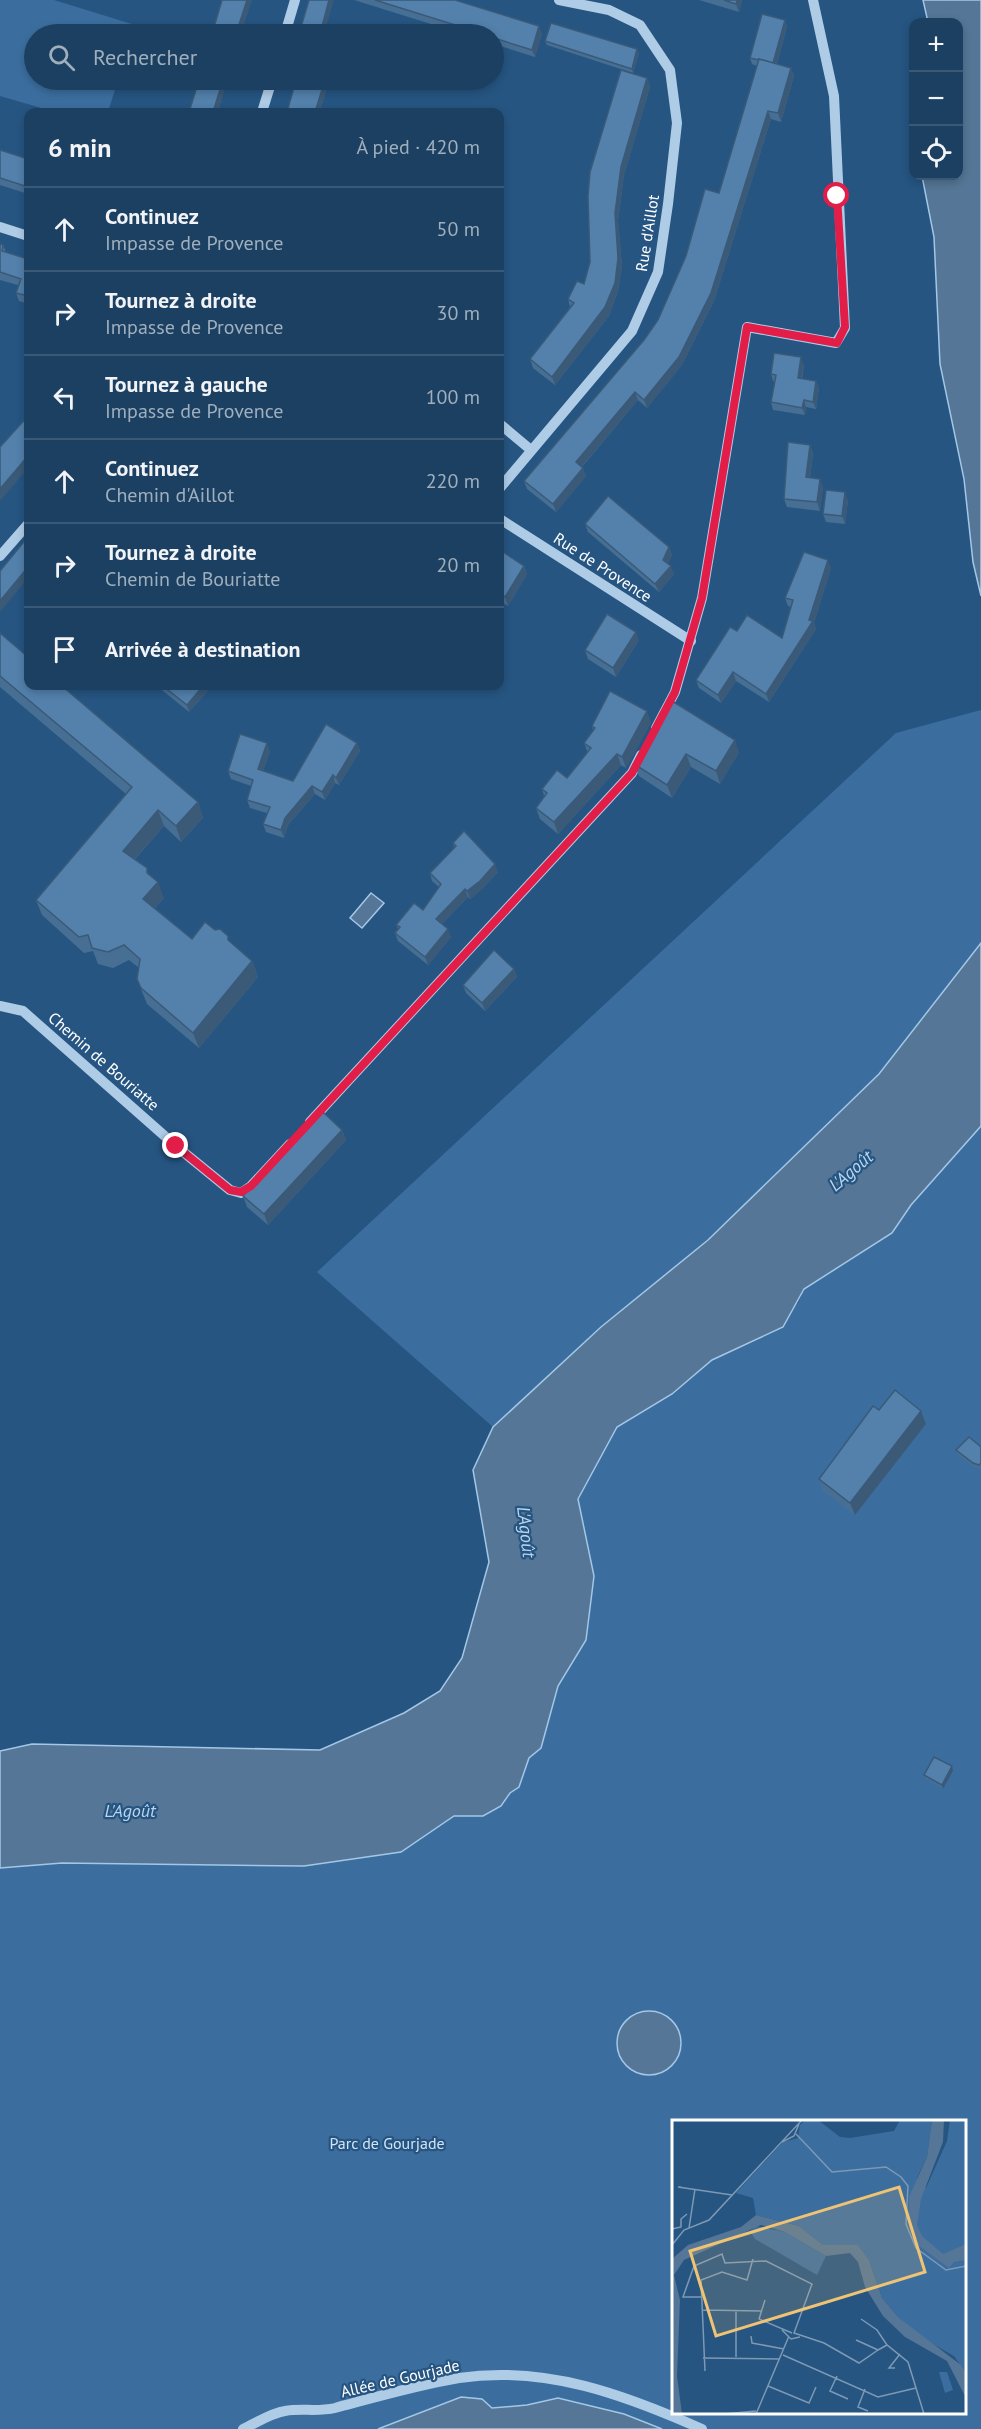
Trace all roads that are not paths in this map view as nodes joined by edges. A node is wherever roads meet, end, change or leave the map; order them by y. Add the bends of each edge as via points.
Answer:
1 (295, 0) edge
2 (559, 0) edge
3 (813, 0) edge
4 (288, 24) edge
5 (269, 90) edge
6 (263, 108) edge
7 (0, 227) edge
8 (24, 235) edge
9 (504, 427) edge
10 (531, 450) junction
11 (504, 483) edge
12 (504, 522) edge
13 (24, 529) edge
14 (0, 556) edge
15 (691, 641) junction
16 (0, 1006) edge
17 (243, 2429) edge
18 (702, 2429) edge

1 - 4 street
2 - 10 street, Rue d'Aillot via 609,10 640,25 670,70 677,123 658,272 632,331
3 - 15 street via 834,96 845,327 837,343 747,327 702,598
5 - 6 street
7 - 8 street
9 - 10 street
10 - 11 street, Rue d'Aillot
12 - 15 street, Rue de Provence
13 - 14 street
15 - 16 street, Chemin de Bouriatte via 675,692 632,773 251,1186 241,1192 230,1190 23,1011
17 - 18 street, Allée de Gourjade via 283,2411 331,2409 441,2382 512,2376 583,2384 642,2402

